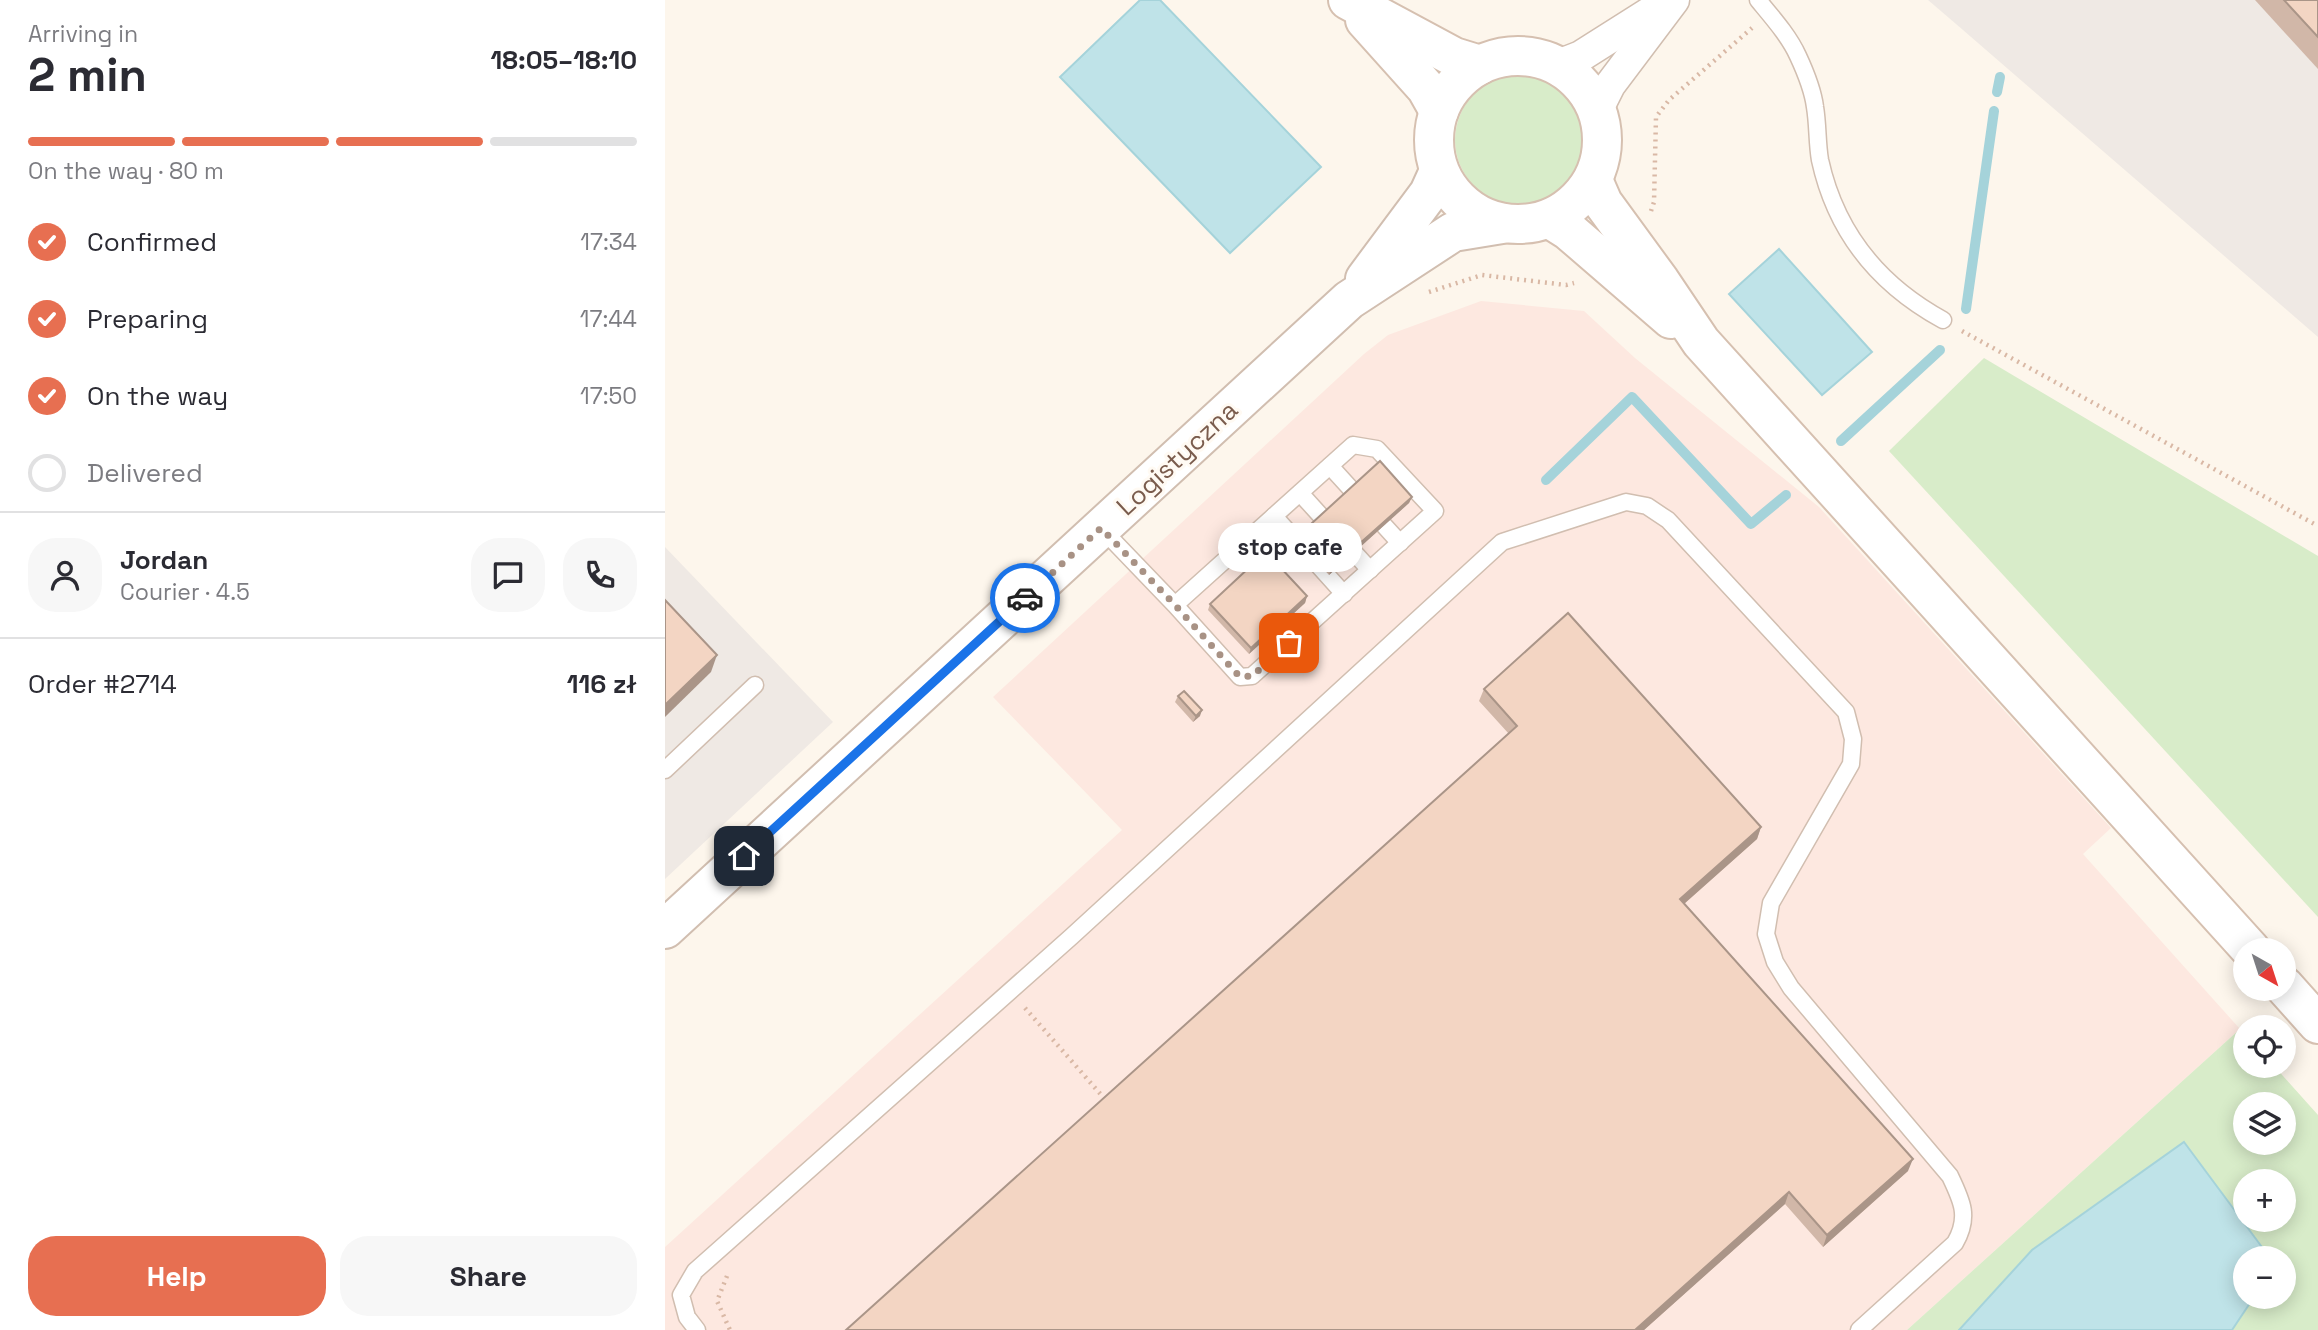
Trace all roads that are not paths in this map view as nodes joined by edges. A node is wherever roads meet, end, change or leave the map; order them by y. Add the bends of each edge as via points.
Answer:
1 (1348, 0) edge
2 (1671, 0) edge
3 (1758, 0) edge
4 (1480, 65) junction
5 (1558, 65) junction
6 (1598, 109) junction
7 (1439, 111) junction
8 (1439, 172) junction
9 (1593, 180) junction
10 (1550, 219) junction
11 (1502, 224) junction
12 (1349, 300) junction
13 (1943, 320) road end
14 (1700, 342) junction
15 (1330, 466) junction
16 (1300, 493) junction
17 (1274, 516) junction
18 (1101, 528) junction
19 (1400, 542) junction
20 (1370, 570) junction
21 (1344, 594) junction
22 (1175, 605) junction
23 (755, 685) dead end
24 (665, 770) edge
25 (665, 929) edge
26 (2240, 938) edge
27 (2296, 999) edge
28 (2318, 1024) edge
29 (697, 1330) edge
30 (1859, 1330) edge

1 - 4 main road via 1454,58
1 - 7 main road via 1426,88
2 - 5 street via 1581,56
2 - 6 street
3 - 13 lane via 1798,56 1815,106 1820,159 1846,228 1894,289
4 - 5 main road via 1506,56 1533,57
4 - 7 main road via 1455,84
5 - 6 main road via 1582,84
6 - 9 main road via 1603,145
7 - 8 main road via 1433,141
8 - 11 main road via 1461,202
8 - 12 main road, Logistyczna via 1429,193
9 - 10 main road via 1575,203
9 - 14 main road
10 - 11 main road via 1527,225
10 - 14 main road
11 - 12 main road, Logistyczna via 1453,232
12 - 18 main road, Logistyczna
14 - 26 main road
15 - 16 lane
15 - 19 lane
15 - 19 lane via 1353,445 1377,449 1401,473 1435,511
16 - 17 lane
16 - 20 lane
17 - 21 lane
17 - 22 lane
18 - 22 lane
18 - 25 main road, Logistyczna
19 - 20 lane
20 - 21 lane
21 - 22 lane via 1252,676 1240,677
23 - 24 lane
27 - 28 main road
29 - 30 lane via 687,1317 681,1295 695,1271 1071,937 1502,542 1626,502 1647,506 1668,520 1846,712 1853,739 1851,764 1771,903 1766,934 1775,962 1791,988 1950,1176 1963,1202 1963,1229 1955,1242

